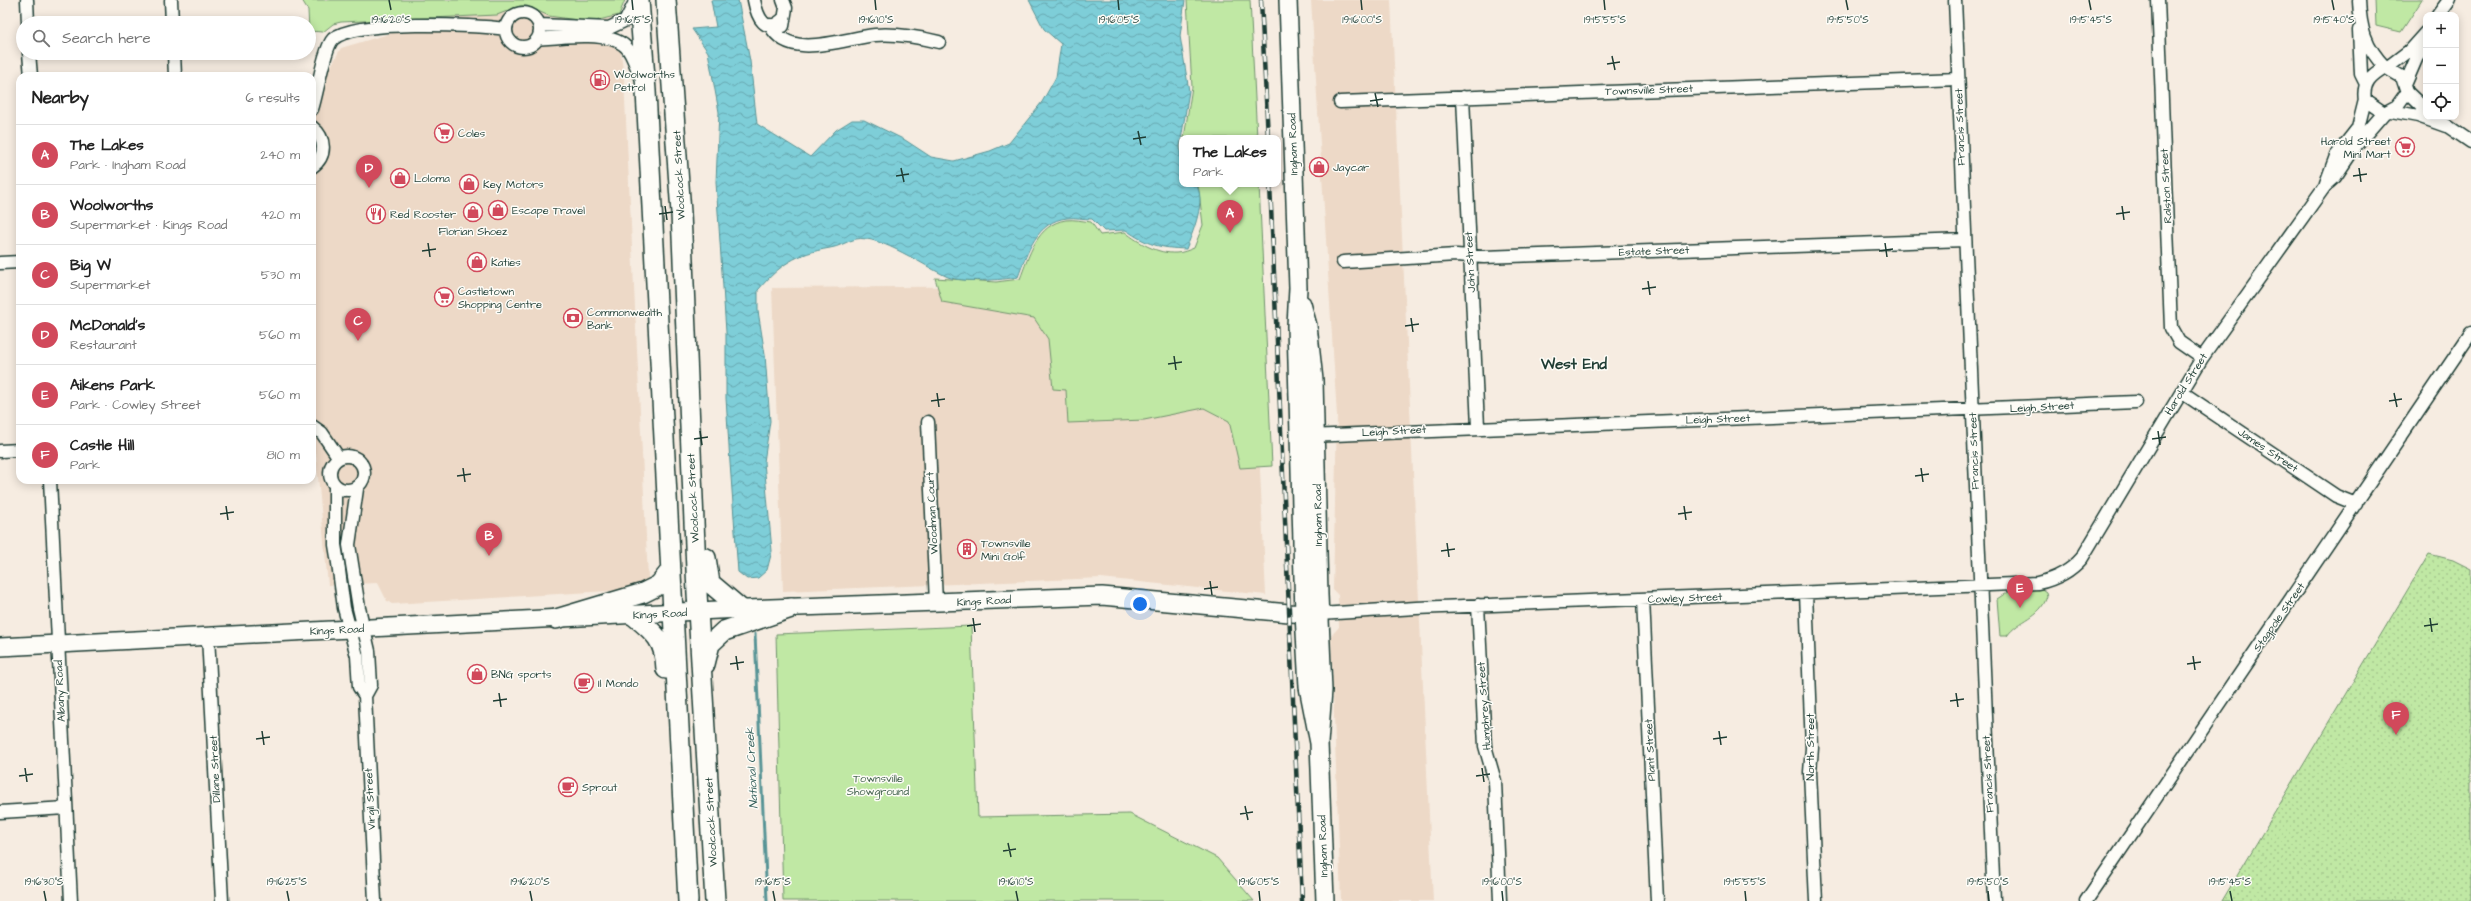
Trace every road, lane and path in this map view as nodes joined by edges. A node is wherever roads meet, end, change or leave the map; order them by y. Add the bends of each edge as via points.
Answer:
1 (27, 0) edge
2 (171, 0) edge
3 (637, 0) edge
4 (666, 0) edge
5 (783, 0) edge
6 (1288, 0) edge
7 (1955, 0) edge
8 (2158, 0) edge
9 (2359, 0) edge
10 (2449, 0) edge
11 (2453, 0) edge
12 (756, 3) edge
13 (2440, 12) edge
14 (2449, 12) edge
15 (28, 16) edge
16 (172, 16) edge
17 (784, 18) junction
18 (540, 25) junction
19 (770, 25) junction
20 (2360, 25) junction
21 (506, 29) junction
22 (2423, 35) edge
23 (538, 39) junction
24 (787, 40) junction
25 (939, 42) dead end
26 (2424, 48) edge
27 (30, 60) edge
28 (174, 60) edge
29 (2386, 67) junction
30 (31, 72) edge
31 (175, 72) edge
32 (1958, 79) junction
33 (2366, 84) junction
34 (2406, 88) junction
35 (646, 91) junction
36 (316, 95) edge
37 (1463, 97) junction
38 (2365, 100) junction
39 (1340, 102) dead end
40 (2423, 107) edge
41 (2388, 112) junction
42 (2439, 120) edge
43 (2446, 126) junction
44 (316, 132) edge
45 (2471, 142) edge
46 (316, 163) edge
47 (2325, 186) junction
48 (1965, 240) junction
49 (1470, 256) junction
50 (16, 262) edge
51 (1343, 262) dead end
52 (0, 263) edge
53 (2471, 333) edge
54 (2202, 358) junction
55 (2183, 392) junction
56 (2136, 402) dead end
57 (1972, 410) junction
58 (928, 422) dead end
59 (1478, 427) junction
60 (316, 429) edge
61 (1308, 436) junction
62 (16, 450) edge
63 (0, 451) edge
64 (338, 458) junction
65 (691, 458) junction
66 (50, 484) edge
67 (335, 487) junction
68 (357, 489) junction
69 (2356, 504) junction
70 (671, 570) junction
71 (2049, 580) joint
72 (1980, 586) junction
73 (1806, 593) junction
74 (1643, 599) junction
75 (936, 603) junction
76 (1478, 605) junction
77 (791, 608) junction
78 (742, 610) junction
79 (698, 612) junction
80 (673, 613) junction
81 (1312, 614) junction
82 (633, 615) junction
83 (556, 619) junction
84 (357, 629) junction
85 (208, 636) junction
86 (58, 643) junction
87 (0, 647) edge
88 (703, 669) junction
89 (66, 808) junction
90 (0, 812) edge
91 (71, 901) edge
92 (222, 901) edge
93 (375, 901) edge
94 (687, 901) edge
95 (715, 901) edge
96 (1326, 901) edge
97 (1500, 901) edge
98 (1657, 901) edge
99 (1816, 901) edge
100 (1994, 901) edge
101 (2086, 901) edge

1 - 15 street
2 - 16 street
3 - 18 street via 626,20 608,28
3 - 35 main road
4 - 65 main road, Woolcock Street via 681,213
5 - 17 street via 786,8
6 - 61 main road, Ingham Road via 1298,288 1308,326 1312,359
7 - 32 street, Francis Street
8 - 54 street, Ralston Street via 2171,328 2179,342
9 - 20 street
10 - 13 street
11 - 14 street
12 - 19 street via 758,18
17 - 19 street
17 - 24 street
18 - 21 street via 532,16 521,13 511,18
18 - 23 street
19 - 24 street via 774,32
20 - 29 street via 2370,51
20 - 33 street via 2358,34 2361,74
21 - 23 street via 509,39 516,46 527,47
21 - 36 street via 468,25 356,30 332,40
22 - 29 street via 2409,51
23 - 35 street via 597,37 618,42 626,47
24 - 25 street via 795,44 809,45 840,43 874,35 898,35
26 - 34 street via 2417,57
27 - 30 street
28 - 31 street
29 - 33 street via 2370,77
29 - 34 street via 2402,77
32 - 37 street, Townsville Street
32 - 48 street, Francis Street
33 - 38 street
34 - 40 street
34 - 41 street
35 - 70 main road
37 - 39 street, Townsville Street
37 - 49 street, John Street
38 - 41 street
38 - 47 street, Harold Street via 2358,128 2336,156
41 - 43 street via 2418,116
41 - 47 street, Harold Street via 2357,144 2335,177
42 - 43 street
43 - 45 street
44 - 46 street via 322,139 323,150 321,158
47 - 54 street, Harold Street
48 - 49 street, Estate Street
48 - 57 street, Francis Street
49 - 51 street, Estate Street
49 - 59 street, John Street
50 - 52 street
53 - 69 street, Stagpole Street
54 - 55 street, Harold Street
55 - 69 street, James Street via 2336,496
55 - 71 street, Harold Street via 2082,558 2071,569
56 - 57 street, Leigh Street
57 - 59 street, Leigh Street
57 - 72 street, Francis Street
58 - 75 street, Woodman Court
59 - 61 street, Leigh Street
60 - 64 street via 322,433
61 - 81 main road, Ingham Road
62 - 63 street
64 - 67 street via 331,466 330,472
64 - 68 street via 350,456 361,462 364,479
65 - 78 main road via 704,526 708,577 716,590
65 - 79 main road, Woolcock Street
66 - 86 street, Albany Road
67 - 68 street via 340,490
67 - 84 street via 335,545 344,608
68 - 84 street via 349,545
69 - 101 street, Stagpole Street
70 - 80 main road
70 - 83 main road via 659,586 643,593
71 - 72 street, Cowley Street
72 - 73 street, Cowley Street
72 - 100 street, Francis Street
73 - 74 street, Cowley Street
73 - 99 street, North Street
74 - 76 street, Cowley Street
74 - 98 street, Plant Street
75 - 77 main road, Kings Road
75 - 81 main road, Kings Road via 1102,596
76 - 81 street, Cowley Street
76 - 97 street, Humphrey Street via 1485,746 1495,781
77 - 78 main road, Kings Road
77 - 88 main road via 724,631 710,644
78 - 79 main road, Kings Road
79 - 80 main road, Kings Road
79 - 88 main road, Woolcock Street
80 - 82 main road, Kings Road
80 - 94 main road
81 - 96 main road, Ingham Road via 1308,687 1319,743
82 - 83 main road, Kings Road
82 - 94 main road via 655,634 666,659 675,842
83 - 84 main road, Kings Road
84 - 85 main road, Kings Road
84 - 93 street, Virgil Street via 369,651 371,685 365,696
85 - 86 main road, Kings Road
85 - 92 street, Dillane Street
86 - 87 main road, Kings Road
86 - 89 street, Albany Road
88 - 95 main road, Woolcock Street
89 - 90 street
89 - 91 street, Albany Road

